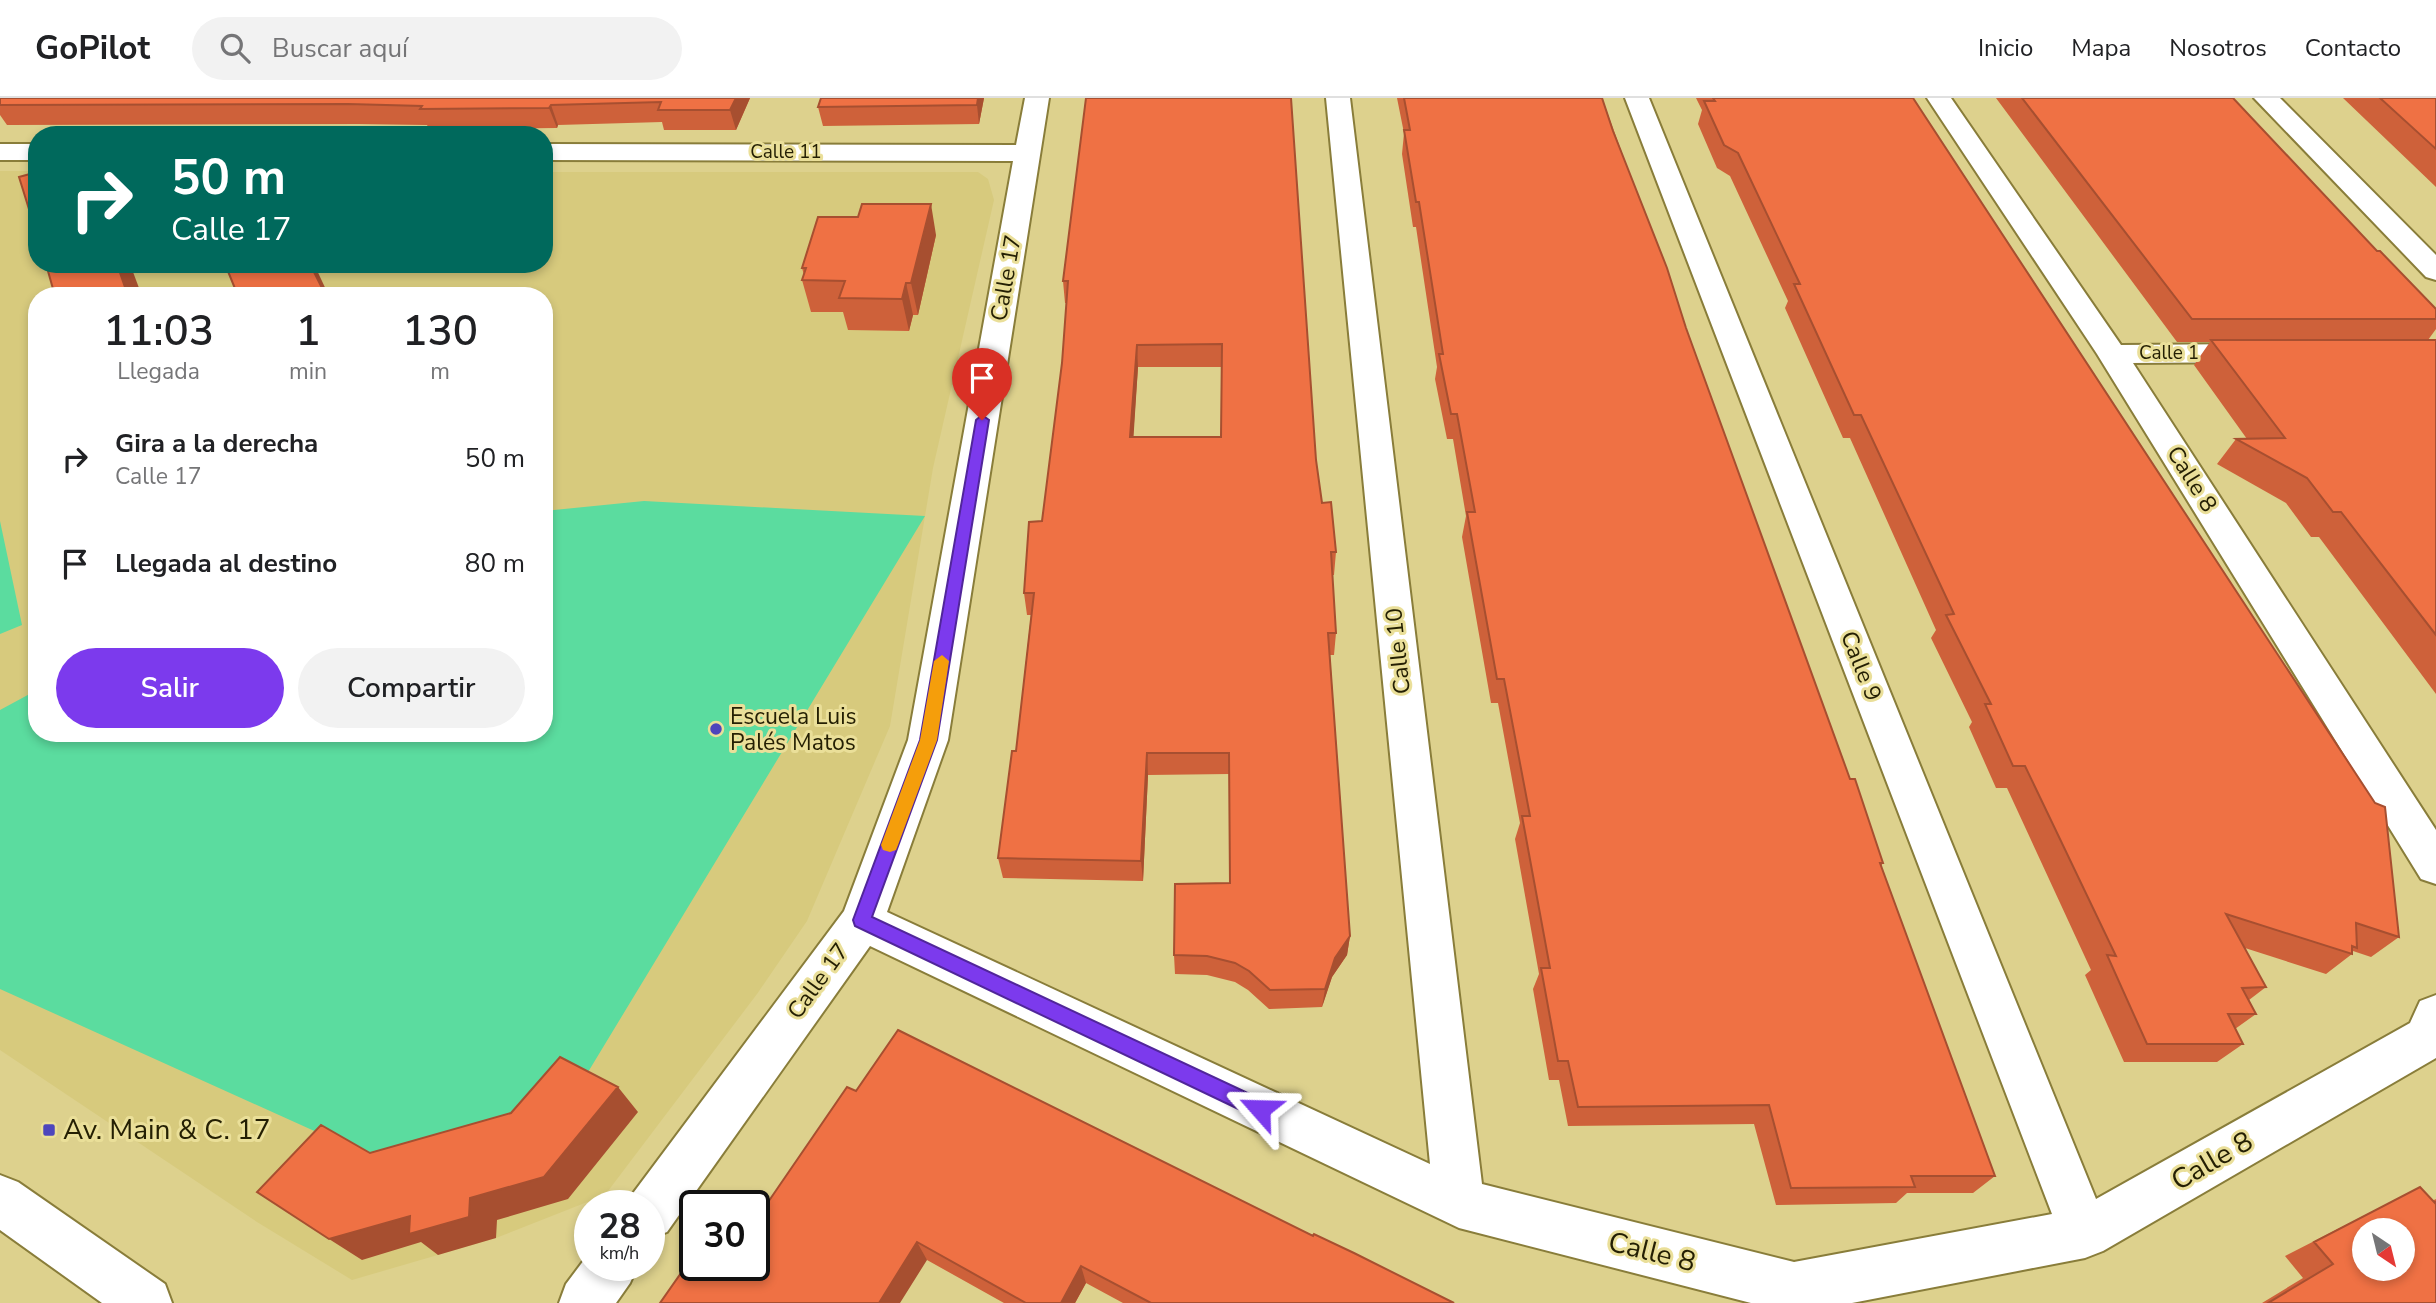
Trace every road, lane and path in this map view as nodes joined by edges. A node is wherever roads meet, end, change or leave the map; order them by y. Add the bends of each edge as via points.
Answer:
1 (1037, 98) edge
2 (1338, 98) edge
3 (1637, 98) edge
4 (1939, 98) edge
5 (2266, 98) edge
6 (0, 152) edge
7 (28, 152) edge
8 (553, 152) edge
9 (1027, 153) junction
10 (2436, 271) edge
11 (2288, 353) edge
12 (2112, 354) junction
13 (2436, 866) edge
14 (862, 920) junction
15 (2436, 1016) edge
16 (665, 1192) edge
17 (0, 1200) edge
18 (1459, 1203) junction
19 (2085, 1233) junction
20 (601, 1281) edge
21 (146, 1303) edge
22 (585, 1303) edge

1 - 9 street, Calle 17
2 - 18 street, Calle 10
3 - 19 street, Calle 9
4 - 12 street, Calle 8
5 - 10 street
6 - 7 street
8 - 9 street, Calle 11
9 - 14 street, Calle 17 via 928,740
11 - 12 street, Calle 1
12 - 13 street, Calle 8
14 - 16 street, Calle 17
14 - 18 street, Calle 8
15 - 19 street, Calle 8 via 2428,1038
17 - 21 street
18 - 19 street, Calle 8 via 1794,1288
20 - 22 street

